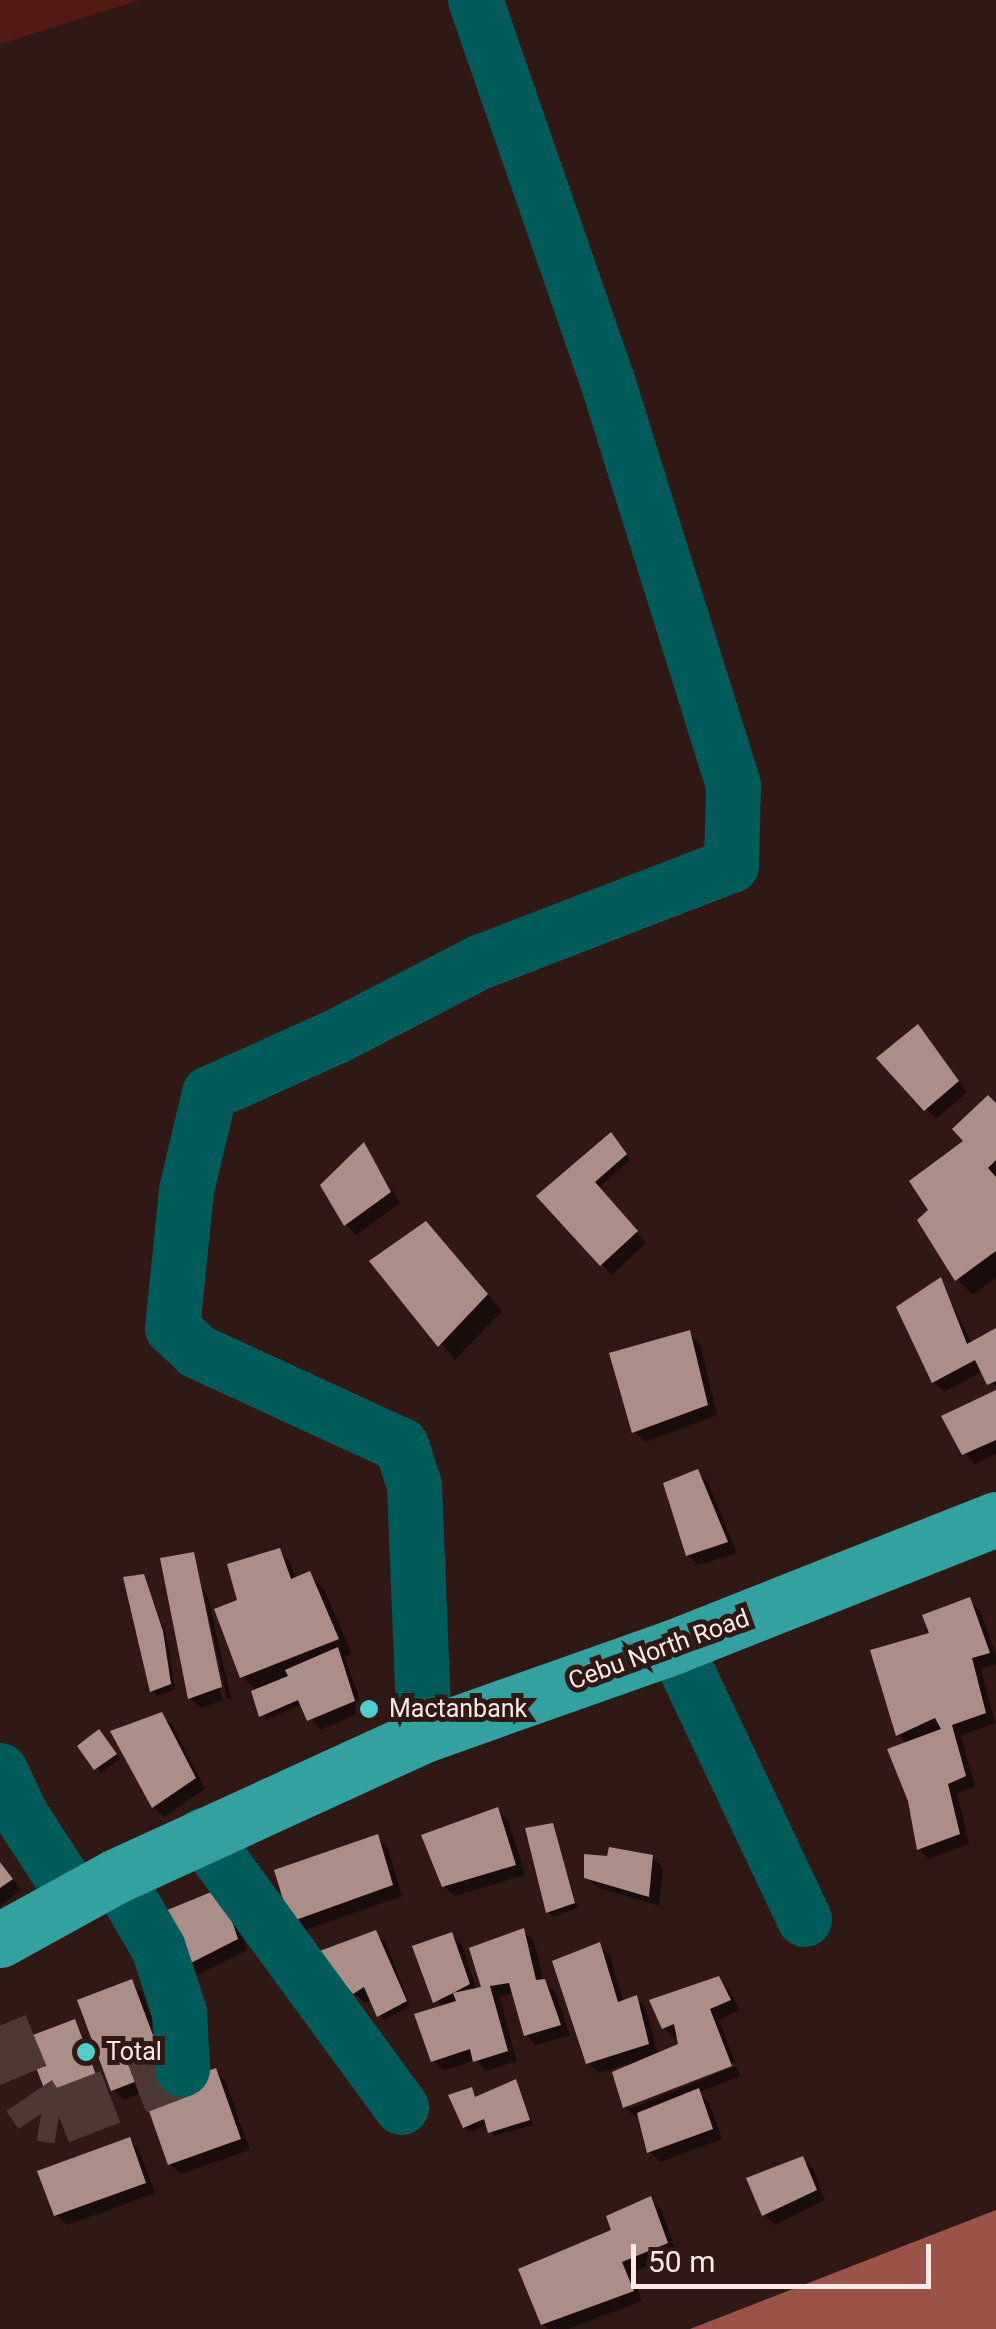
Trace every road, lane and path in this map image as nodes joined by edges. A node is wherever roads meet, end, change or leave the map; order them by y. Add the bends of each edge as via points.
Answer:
1 (476, 0) edge
2 (996, 1519) edge
3 (675, 1646) junction
4 (424, 1735) junction
5 (0, 1770) edge
6 (202, 1835) junction
7 (96, 1887) junction
8 (804, 1918) dead end
9 (0, 1940) edge
10 (182, 2069) dead end
11 (402, 2107) dead end

1 - 4 street via 606,378 733,785 731,865 479,962 209,1093 186,1190 172,1328 197,1351 401,1445 414,1486
2 - 3 highway, Cebu North Road
3 - 4 highway, Cebu North Road
3 - 8 street
4 - 6 highway, Cebu North Road
5 - 7 street via 21,1814
6 - 7 highway, Cebu North Road
6 - 11 street
7 - 9 highway, Cebu North Road
7 - 10 street via 158,1948 179,2012

